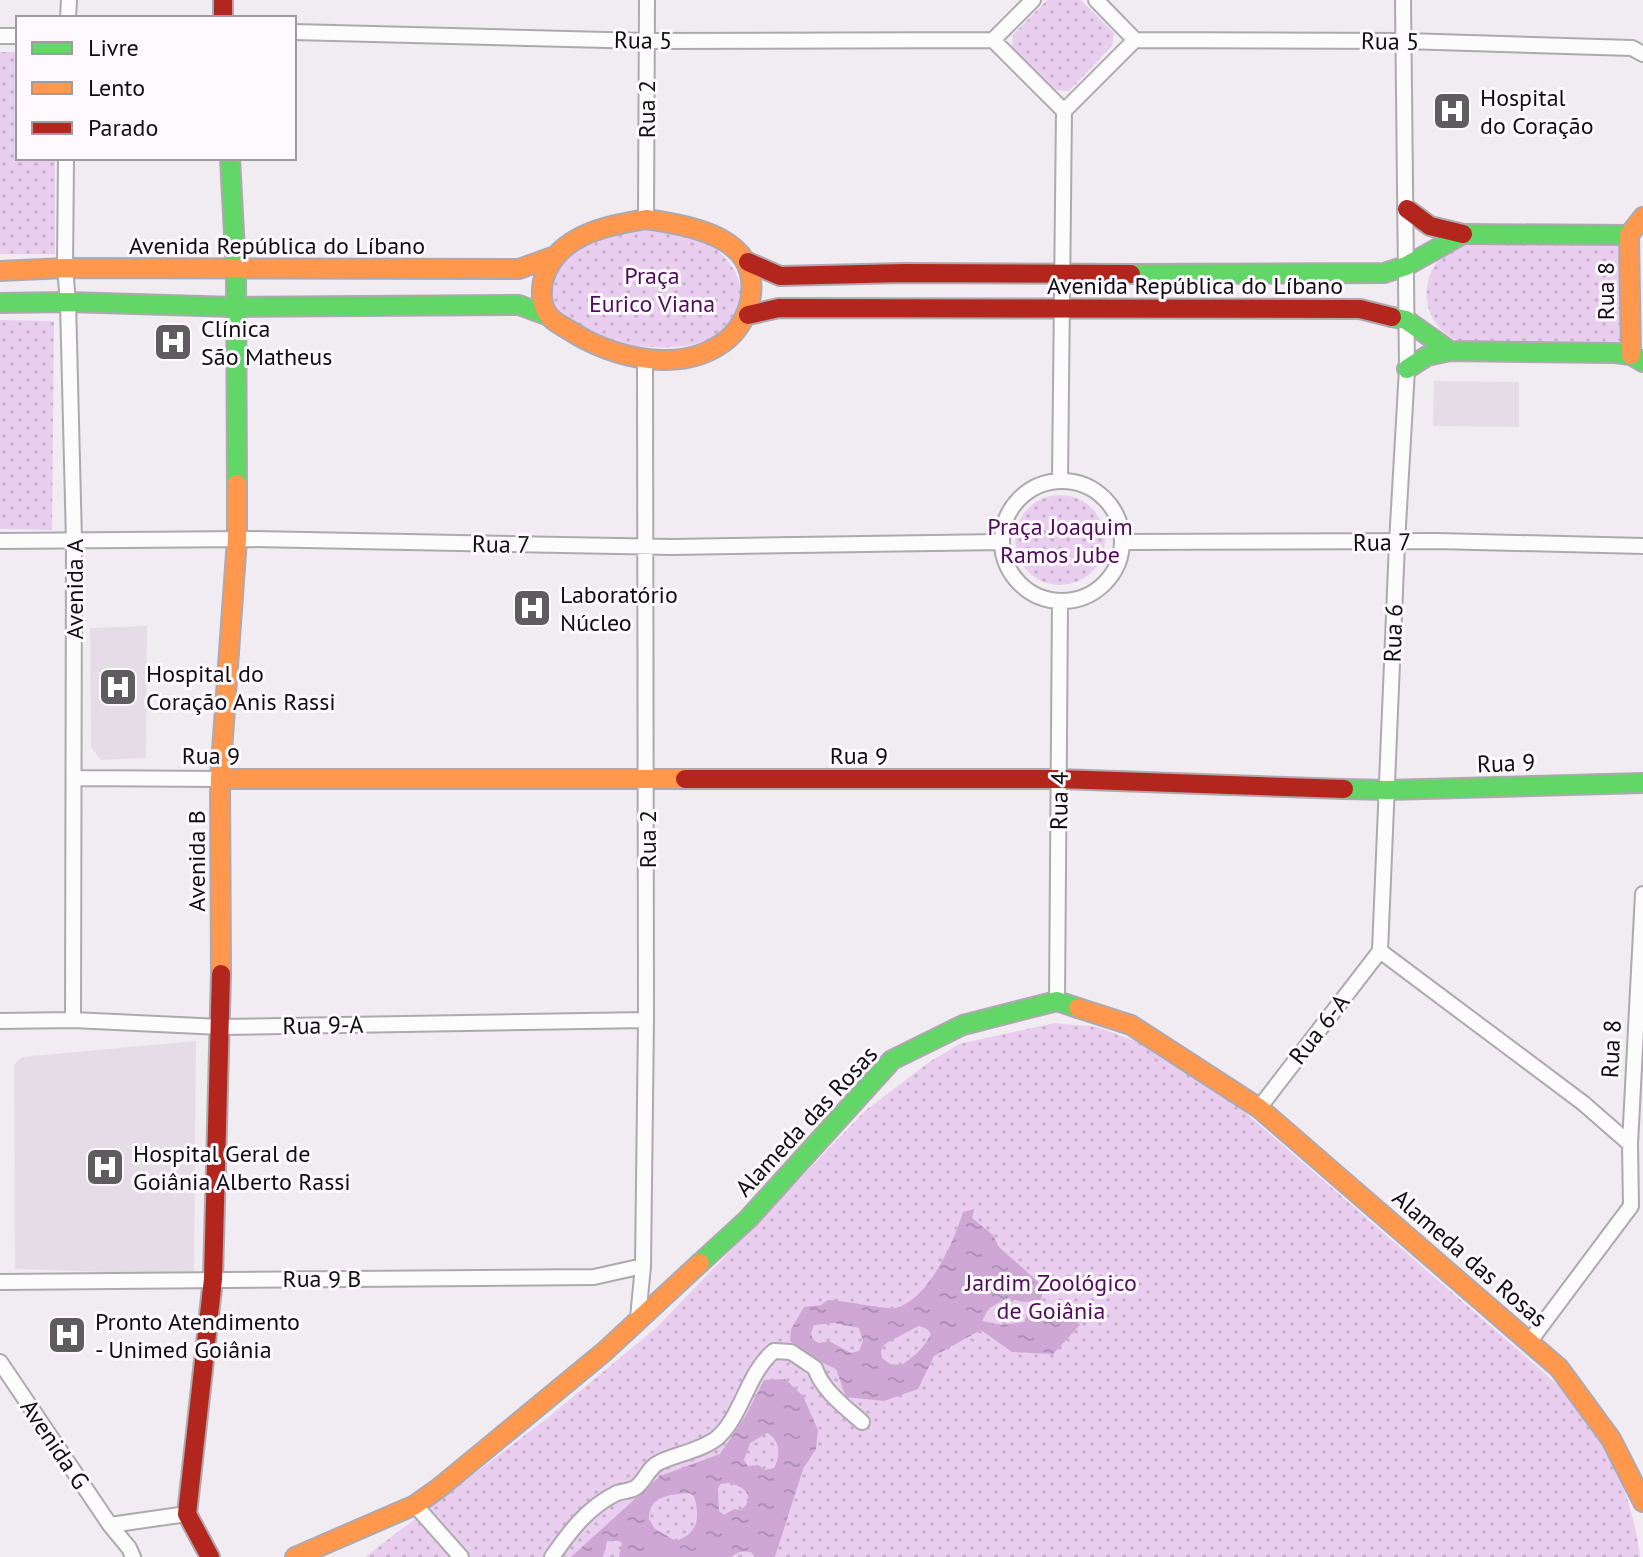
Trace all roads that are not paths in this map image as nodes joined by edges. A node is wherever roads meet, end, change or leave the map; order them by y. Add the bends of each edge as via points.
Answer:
1 (647, 0) edge
2 (1033, 0) edge
3 (1096, 0) edge
4 (1403, 0) edge
5 (296, 32) edge
6 (993, 40) junction
7 (1135, 40) junction
8 (646, 41) junction
9 (1405, 41) junction
10 (1643, 54) edge
11 (1064, 111) junction
12 (66, 160) edge
13 (230, 160) edge
14 (1407, 209) junction
15 (1643, 217) edge
16 (646, 219) junction
17 (1463, 234) junction
18 (1629, 235) junction
19 (552, 257) junction
20 (748, 262) junction
21 (1406, 266) junction
22 (65, 268) junction
23 (236, 270) junction
24 (0, 271) edge
25 (904, 273) junction
26 (1062, 274) junction
27 (68, 302) junction
28 (0, 303) edge
29 (235, 307) junction
30 (904, 308) junction
31 (1062, 309) junction
32 (748, 315) junction
33 (549, 316) junction
34 (1406, 320) junction
35 (1450, 351) junction
36 (1637, 358) edge
37 (645, 359) junction
38 (1407, 369) junction
39 (1060, 480) junction
40 (237, 539) junction
41 (0, 541) edge
42 (74, 541) junction
43 (1001, 542) junction
44 (1122, 542) junction
45 (1397, 543) junction
46 (1643, 546) edge
47 (647, 547) junction
48 (1060, 601) junction
49 (74, 778) junction
50 (648, 778) junction
51 (220, 779) junction
52 (1060, 779) junction
53 (1643, 783) edge
54 (1387, 790) junction
55 (1643, 894) edge
56 (1380, 951) junction
57 (1057, 1001) junction
58 (73, 1020) junction
59 (646, 1020) junction
60 (0, 1021) edge
61 (221, 1027) junction
62 (1259, 1108) junction
63 (1630, 1144) junction
64 (1637, 1205) edge
65 (643, 1266) junction
66 (213, 1279) junction
67 (0, 1282) edge
68 (638, 1318) junction
69 (1530, 1341) junction
70 (0, 1362) edge
71 (862, 1422) dead end
72 (1643, 1502) edge
73 (415, 1505) junction
74 (187, 1514) junction
75 (110, 1525) junction
76 (133, 1557) edge
77 (210, 1557) edge
78 (295, 1557) edge
79 (461, 1557) edge
80 (552, 1557) edge

1 - 8 street, Rua 2
2 - 6 street
3 - 7 street
4 - 9 street, Rua 6
5 - 8 street, Rua 5
6 - 8 street, Rua 5
6 - 11 street
7 - 9 street, Rua 5
7 - 11 street
8 - 16 street, Rua 2
9 - 10 street, Rua 5 via 1632,48
9 - 14 street, Rua 6
11 - 26 street
12 - 22 street, Avenida A
13 - 23 main road, Avenida B
14 - 17 main road via 1430,226
14 - 21 street, Rua 6
15 - 18 main road, Rua 8
16 - 19 main road via 586,233
16 - 20 main road via 723,239
17 - 18 main road, Avenida República do Líbano
17 - 21 main road, Avenida República do Líbano
18 - 36 main road, Rua 8
19 - 23 main road, Avenida República do Líbano via 519,269
19 - 33 main road via 541,299
20 - 25 main road, Avenida República do Líbano via 780,276
20 - 32 main road
21 - 26 main road, Avenida República do Líbano via 1358,274
21 - 34 street, Rua 6
22 - 23 main road, Avenida República do Líbano
22 - 24 main road, Avenida República do Líbano
22 - 27 street, Avenida A
23 - 29 main road, Avenida B
25 - 26 main road, Avenida República do Líbano
25 - 30 main road
26 - 31 street
27 - 28 main road
27 - 29 main road
27 - 42 street, Avenida A
29 - 33 main road via 519,305
29 - 40 main road, Avenida B
30 - 31 main road, Avenida República do Líbano
30 - 32 main road, Avenida República do Líbano via 779,308
31 - 34 main road, Avenida República do Líbano via 1360,309
31 - 39 street
32 - 37 main road via 712,350
33 - 37 main road via 575,335
34 - 35 main road, Avenida República do Líbano
34 - 38 street, Rua 6
35 - 36 main road
35 - 38 main road via 1426,355
37 - 47 street, Rua 2
38 - 45 street, Rua 6
39 - 43 street via 1025,492 1012,506
39 - 44 street via 1079,482 1111,505
40 - 42 street, Rua 7
40 - 47 street, Rua 7
40 - 51 main road, Avenida B
41 - 42 street, Rua 7
42 - 49 street, Avenida A
43 - 47 street, Rua 7
43 - 48 street via 1009,568 1026,589
44 - 45 street, Rua 7
44 - 48 street via 1109,578 1096,591
45 - 46 street, Rua 7
45 - 54 street, Rua 6
47 - 50 street, Rua 2
48 - 52 street, Rua 4
49 - 51 street, Rua 9
49 - 58 street, Avenida A
50 - 51 main road, Rua 9
50 - 52 main road, Rua 9
50 - 59 street, Rua 2
51 - 61 main road, Avenida B
52 - 54 main road, Rua 9
52 - 57 street, Rua 4
53 - 54 main road, Rua 9
54 - 56 street, Rua 6
55 - 63 street, Rua 8
56 - 62 street, Rua 6-A
56 - 63 street
57 - 62 main road, Alameda das Rosas via 1131,1025
57 - 68 main road, Alameda das Rosas via 963,1025 892,1060 748,1219
58 - 60 street, Rua 9-A
58 - 61 street, Rua 9-A
59 - 61 street, Rua 9-A
59 - 65 street, Rua 2
61 - 66 main road, Avenida B
62 - 69 main road, Alameda das Rosas
63 - 64 street, Rua 8
64 - 69 street
65 - 66 street, Rua 9 B via 594,1277
65 - 68 street, Rua 2
66 - 67 street, Rua 9 B
66 - 74 main road, Avenida B
68 - 73 main road, Alameda das Rosas via 604,1352
69 - 72 main road, Alameda das Rosas via 1559,1368 1602,1427
70 - 75 street, Avenida G
71 - 80 street via 815,1368 791,1352 774,1351 716,1438 658,1463 635,1488 599,1503
73 - 78 main road, Alameda das Rosas
73 - 79 street
74 - 75 street
74 - 77 main road
75 - 76 street, Avenida G

